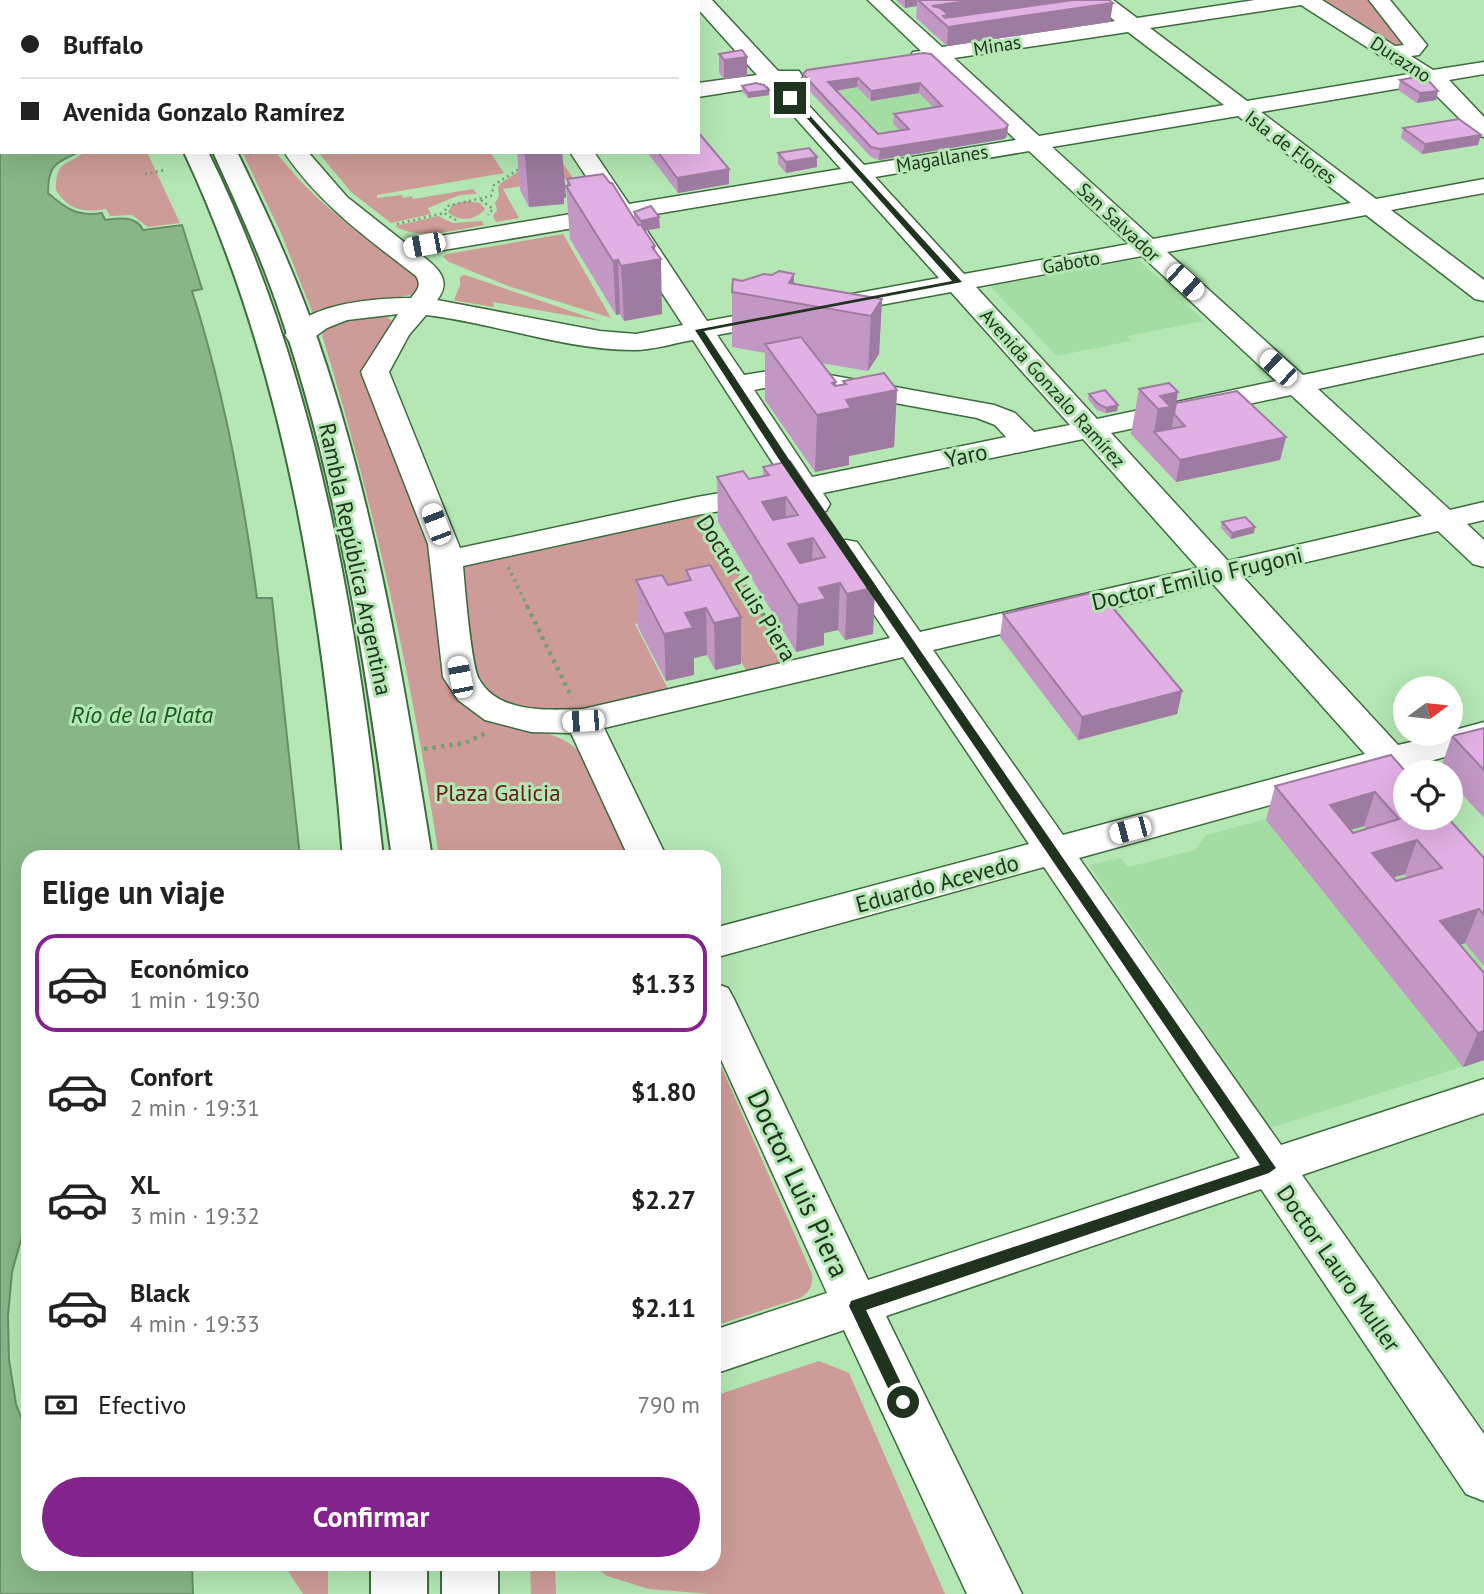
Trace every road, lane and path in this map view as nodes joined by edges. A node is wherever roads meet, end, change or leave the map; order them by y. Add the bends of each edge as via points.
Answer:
1 (701, 0) edge
2 (1100, 0) edge
3 (1295, 0) edge
4 (1308, 0) edge
5 (1381, 2) edge
6 (897, 9) edge
7 (1133, 25) junction
8 (1391, 53) junction
9 (937, 54) junction
10 (896, 60) edge
11 (1484, 68) edge
12 (814, 73) edge
13 (1429, 77) junction
14 (773, 79) junction
15 (700, 90) edge
16 (1239, 108) junction
17 (1484, 130) edge
18 (1033, 142) junction
19 (197, 154) edge
20 (226, 154) edge
21 (298, 154) edge
22 (583, 154) edge
23 (522, 167) dead end
24 (165, 170) dead end
25 (857, 172) junction
26 (145, 174) dead end
27 (1484, 186) edge
28 (481, 200) junction
29 (1370, 207) junction
30 (620, 212) junction
31 (444, 213) junction
32 (481, 219) dead end
33 (458, 220) dead end
34 (374, 231) junction
35 (1147, 248) junction
36 (400, 250) junction
37 (958, 282) junction
38 (1484, 293) edge
39 (422, 304) junction
40 (699, 330) junction
41 (299, 335) junction
42 (1484, 345) edge
43 (735, 385) junction
44 (1296, 385) junction
45 (1091, 429) junction
46 (1027, 442) junction
47 (803, 488) junction
48 (711, 505) junction
49 (1484, 511) edge
50 (1444, 520) junction
51 (499, 549) junction
52 (1484, 557) edge
53 (448, 560) junction
54 (1222, 573) junction
55 (911, 643) junction
56 (797, 670) junction
57 (505, 716) junction
58 (583, 721) junction
59 (1484, 734) edge
60 (397, 754) junction
61 (1418, 760) edge
62 (1393, 762) edge
63 (1393, 769) edge
64 (362, 850) edge
65 (411, 850) edge
66 (644, 850) edge
67 (1051, 851) junction
68 (721, 941) edge
69 (721, 1014) edge
70 (1484, 1096) edge
71 (1269, 1168) junction
72 (857, 1306) junction
73 (721, 1350) edge
74 (1484, 1477) edge
75 (398, 1571) edge
76 (470, 1571) edge
77 (399, 1594) edge
78 (470, 1594) edge
79 (995, 1594) edge

1 - 14 street, Avenida Gonzalo Ramírez
2 - 7 street, Isla de Flores
3 - 7 street, Minas
4 - 8 street, Durazno
5 - 8 street via 1416,45
6 - 9 street, San Salvador
7 - 9 street, Minas
7 - 16 street, Isla de Flores
8 - 13 street, Durazno
9 - 10 street, Minas
9 - 18 street, San Salvador
11 - 13 street, Magallanes
12 - 14 street
13 - 16 street, Magallanes
13 - 17 street, Durazno
14 - 15 street
14 - 25 street, Avenida Gonzalo Ramírez
16 - 18 street, Magallanes
16 - 29 street, Isla de Flores
18 - 25 street, Magallanes
18 - 35 street, San Salvador
19 - 64 main road, Rambla República Argentina via 260,308 310,493 341,655
20 - 41 main road, Rambla República Argentina
21 - 34 street via 316,178
22 - 30 street, Doctor Lauro Muller
23 - 28 path via 494,185 491,196
24 - 26 path
25 - 30 street, Magallanes
25 - 37 street, Avenida Gonzalo Ramírez
27 - 29 street, Gaboto
28 - 31 path via 451,202
28 - 32 path via 493,209
29 - 35 street, Gaboto
29 - 38 street, Isla de Flores
30 - 36 street, Magallanes
30 - 40 street, Doctor Lauro Muller
31 - 33 path
31 - 34 path
34 - 36 street
35 - 37 street, Gaboto
35 - 44 street, San Salvador
36 - 39 street via 432,281
37 - 40 street, Gaboto
37 - 45 street, Avenida Gonzalo Ramírez
39 - 40 street, Gaboto via 618,341
39 - 41 street, Gaboto via 347,312 321,320
39 - 53 street via 397,333 374,372
40 - 43 street, Doctor Lauro Muller
41 - 60 main road, Rambla República Argentina via 346,491
42 - 44 street, Yaro
43 - 46 street via 794,377 984,411 1005,419
43 - 47 street, Doctor Lauro Muller
44 - 45 street, Yaro
44 - 50 street, San Salvador
45 - 46 street, Yaro
45 - 54 street, Avenida Gonzalo Ramírez
46 - 47 street, Yaro
47 - 48 street, Yaro
47 - 55 street, Doctor Lauro Muller
48 - 51 street, Yaro
48 - 56 path, Doctor Luis Piera
49 - 50 street, Doctor Emilio Frugoni
50 - 52 street, San Salvador
50 - 54 street, Doctor Emilio Frugoni
51 - 53 street, Yaro
51 - 58 path
53 - 57 street via 460,677 483,704
54 - 55 street, Doctor Emilio Frugoni
54 - 62 street, Avenida Gonzalo Ramírez
55 - 56 street, Doctor Emilio Frugoni
55 - 67 street, Doctor Lauro Muller
56 - 58 street, Doctor Emilio Frugoni
57 - 58 street via 528,721
57 - 60 path via 491,730 464,743
58 - 66 street
59 - 61 street, Eduardo Acevedo
60 - 65 main road, Rambla República Argentina
63 - 67 street, Eduardo Acevedo
67 - 68 street, Eduardo Acevedo
67 - 71 street, Doctor Lauro Muller
69 - 72 street, Doctor Luis Piera
70 - 71 street
71 - 72 street
71 - 74 street, Doctor Lauro Muller
72 - 73 street
72 - 79 street, Doctor Luis Piera
75 - 77 main road
76 - 78 main road

